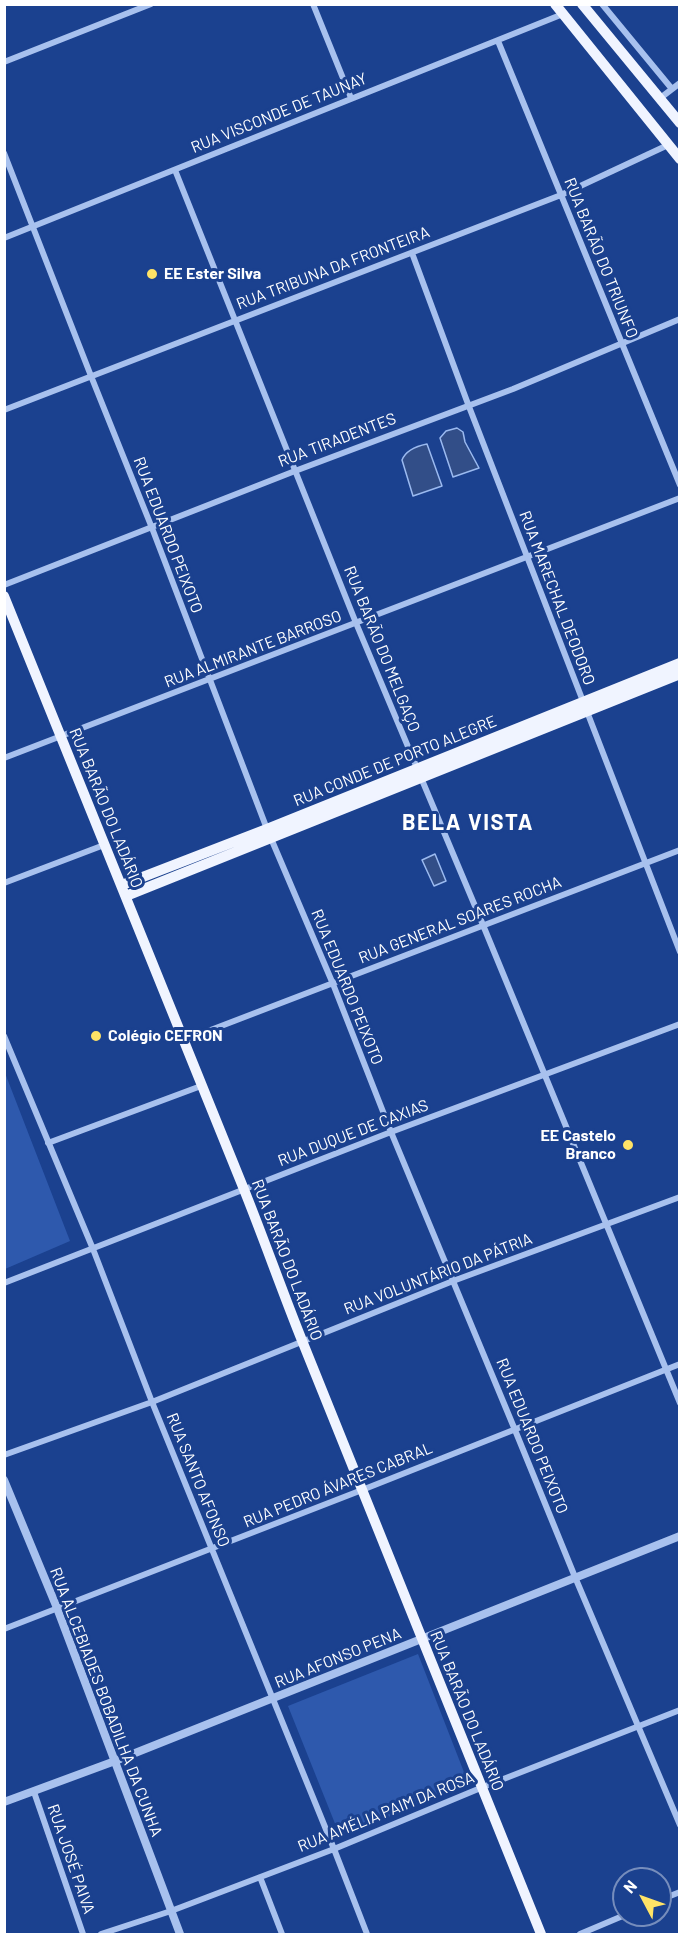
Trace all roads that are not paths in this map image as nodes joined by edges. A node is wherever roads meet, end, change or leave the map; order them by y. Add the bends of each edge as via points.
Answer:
1 (151, 4) edge
2 (314, 4) edge
3 (555, 4) edge
4 (582, 4) edge
5 (602, 4) edge
6 (563, 14) junction
7 (498, 41) junction
8 (4, 62) edge
9 (680, 83) edge
10 (672, 89) junction
11 (351, 98) junction
12 (659, 99) junction
13 (680, 123) edge
14 (668, 145) junction
15 (4, 153) edge
16 (680, 159) edge
17 (175, 170) junction
18 (561, 195) junction
19 (33, 226) junction
20 (4, 238) edge
21 (412, 253) junction
22 (680, 319) edge
23 (234, 321) junction
24 (620, 343) junction
25 (91, 376) junction
26 (468, 404) junction
27 (4, 410) edge
28 (296, 471) junction
29 (680, 485) edge
30 (680, 498) edge
31 (152, 528) junction
32 (527, 557) junction
33 (4, 585) edge
34 (4, 596) edge
35 (356, 623) junction
36 (680, 663) edge
37 (680, 674) edge
38 (210, 680) junction
39 (586, 707) junction
40 (60, 737) junction
41 (4, 758) edge
42 (419, 773) junction
43 (269, 834) junction
44 (104, 845) junction
45 (680, 850) edge
46 (646, 863) junction
47 (4, 884) edge
48 (124, 891) junction
49 (483, 925) junction
50 (680, 952) edge
51 (333, 984) junction
52 (680, 1024) edge
53 (4, 1036) edge
54 (182, 1041) junction
55 (544, 1076) junction
56 (201, 1086) junction
57 (391, 1132) junction
58 (48, 1143) junction
59 (244, 1190) junction
60 (680, 1197) edge
61 (606, 1225) junction
62 (93, 1249) junction
63 (453, 1281) junction
64 (4, 1282) edge
65 (302, 1341) junction
66 (680, 1364) edge
67 (666, 1369) junction
68 (152, 1402) junction
69 (680, 1403) edge
70 (515, 1430) junction
71 (4, 1455) edge
72 (4, 1480) edge
73 (362, 1490) junction
74 (680, 1536) edge
75 (212, 1550) junction
76 (575, 1577) junction
77 (57, 1608) junction
78 (4, 1629) edge
79 (421, 1639) junction
80 (273, 1698) junction
81 (680, 1710) edge
82 (638, 1727) junction
83 (115, 1761) junction
84 (483, 1787) junction
85 (34, 1792) junction
86 (4, 1802) edge
87 (680, 1825) edge
88 (334, 1849) junction
89 (260, 1877) junction
90 (171, 1911) junction
91 (612, 1921) edge
92 (83, 1935) edge
93 (101, 1935) edge
94 (180, 1935) edge
95 (282, 1935) edge
96 (367, 1935) edge
97 (541, 1935) edge
98 (580, 1935) edge

1 - 8 street
2 - 11 street
3 - 6 main road
4 - 12 main road
5 - 10 street
6 - 7 street, RUA VISCONDE DE TAUNAY
6 - 14 main road
7 - 11 street, RUA VISCONDE DE TAUNAY
7 - 18 street, RUA BARÃO DO TRIUNFO
9 - 10 street
10 - 12 street
11 - 17 street, RUA VISCONDE DE TAUNAY
12 - 13 main road
14 - 16 main road
14 - 18 street, RUA TRIBUNA DA FRONTEIRA
15 - 19 street, RUA EDUARDO PEIXOTO
17 - 19 street, RUA VISCONDE DE TAUNAY
17 - 23 street, RUA BARÃO DO MELGAÇO
18 - 21 street, RUA TRIBUNA DA FRONTEIRA
18 - 24 street, RUA BARÃO DO TRIUNFO
19 - 20 street, RUA VISCONDE DE TAUNAY
19 - 25 street, RUA EDUARDO PEIXOTO
21 - 23 street, RUA TRIBUNA DA FRONTEIRA
21 - 26 street, RUA MARECHAL DEODORO
22 - 24 street, RUA TIRADENTES
23 - 25 street, RUA TRIBUNA DA FRONTEIRA
23 - 28 street, RUA BARÃO DO MELGAÇO
24 - 26 street, RUA TIRADENTES
24 - 29 street, RUA BARÃO DO TRIUNFO
25 - 27 street, RUA TRIBUNA DA FRONTEIRA
25 - 31 street, RUA EDUARDO PEIXOTO
26 - 28 street, RUA TIRADENTES
26 - 32 street, RUA MARECHAL DEODORO
28 - 31 street, RUA TIRADENTES
28 - 35 street, RUA BARÃO DO MELGAÇO
30 - 32 street, RUA ALMIRANTE BARROSO
31 - 33 street, RUA TIRADENTES
31 - 38 street, RUA EDUARDO PEIXOTO
32 - 35 street, RUA ALMIRANTE BARROSO
32 - 39 street, RUA MARECHAL DEODORO
34 - 40 main road, RUA BARÃO DO LADÁRIO
35 - 38 street, RUA ALMIRANTE BARROSO
35 - 42 street, RUA BARÃO DO MELGAÇO
36 - 39 main road, RUA CONDE DE PORTO ALEGRE
37 - 39 main road, RUA CONDE DE PORTO ALEGRE
38 - 40 street, RUA ALMIRANTE BARROSO
38 - 43 street, RUA EDUARDO PEIXOTO
39 - 42 main road, RUA CONDE DE PORTO ALEGRE
39 - 46 street, RUA MARECHAL DEODORO
40 - 41 street, RUA ALMIRANTE BARROSO
40 - 44 main road, RUA BARÃO DO LADÁRIO
42 - 43 main road, RUA CONDE DE PORTO ALEGRE
42 - 49 street, RUA BARÃO DO MELGAÇO
43 - 48 main road, RUA CONDE DE PORTO ALEGRE
43 - 51 street, RUA EDUARDO PEIXOTO
44 - 47 street
44 - 48 main road, RUA BARÃO DO LADÁRIO
45 - 46 street, RUA GENERAL SOARES ROCHA
46 - 49 street, RUA GENERAL SOARES ROCHA
46 - 50 street, RUA MARECHAL DEODORO
48 - 54 main road, RUA BARÃO DO LADÁRIO
49 - 51 street, RUA GENERAL SOARES ROCHA
49 - 55 street, RUA BARÃO DO MELGAÇO
51 - 54 street, RUA GENERAL SOARES ROCHA
51 - 57 street, RUA EDUARDO PEIXOTO
52 - 55 street, RUA DUQUE DE CAXIAS
53 - 58 street, RUA SANTO AFONSO
54 - 56 main road, RUA BARÃO DO LADÁRIO
55 - 57 street, RUA DUQUE DE CAXIAS
55 - 61 street, RUA BARÃO DO MELGAÇO
56 - 58 street
56 - 59 main road, RUA BARÃO DO LADÁRIO
57 - 59 street, RUA DUQUE DE CAXIAS
57 - 63 street, RUA EDUARDO PEIXOTO
58 - 62 street, RUA SANTO AFONSO
59 - 62 street, RUA DUQUE DE CAXIAS
59 - 65 main road, RUA BARÃO DO LADÁRIO
60 - 61 street, RUA VOLUNTÁRIO DA PÁTRIA
61 - 63 street, RUA VOLUNTÁRIO DA PÁTRIA
61 - 67 street, RUA BARÃO DO MELGAÇO
62 - 64 street, RUA DUQUE DE CAXIAS
62 - 68 street, RUA SANTO AFONSO
63 - 65 street, RUA VOLUNTÁRIO DA PÁTRIA
63 - 70 street, RUA EDUARDO PEIXOTO
65 - 68 street, RUA VOLUNTÁRIO DA PÁTRIA
65 - 73 main road, RUA BARÃO DO LADÁRIO
66 - 67 street, RUA PEDRO ÁVARES CABRAL
67 - 69 street, RUA BARÃO DO MELGAÇO
67 - 70 street, RUA PEDRO ÁVARES CABRAL
68 - 71 street, RUA VOLUNTÁRIO DA PÁTRIA
68 - 75 street, RUA SANTO AFONSO
70 - 73 street, RUA PEDRO ÁVARES CABRAL
70 - 76 street, RUA EDUARDO PEIXOTO
72 - 77 street, RUA ALCEBIADES BOBADILHA DA CUNHA
73 - 75 street, RUA PEDRO ÁVARES CABRAL
73 - 79 main road, RUA BARÃO DO LADÁRIO
74 - 76 street, RUA AFONSO PENA
75 - 77 street, RUA PEDRO ÁVARES CABRAL
75 - 80 street, RUA SANTO AFONSO
76 - 79 street, RUA AFONSO PENA
76 - 82 street, RUA EDUARDO PEIXOTO
77 - 78 street, RUA PEDRO ÁVARES CABRAL
77 - 83 street, RUA ALCEBIADES BOBADILHA DA CUNHA
79 - 80 street, RUA AFONSO PENA
79 - 84 main road, RUA BARÃO DO LADÁRIO
80 - 83 street, RUA AFONSO PENA
80 - 88 street, RUA SANTO AFONSO
81 - 82 street, RUA AMÉLIA PAIM DA ROSA
82 - 84 street, RUA AMÉLIA PAIM DA ROSA
82 - 87 street, RUA EDUARDO PEIXOTO
83 - 85 street, RUA AFONSO PENA
83 - 90 street, RUA ALCEBIADES BOBADILHA DA CUNHA
84 - 88 street, RUA AMÉLIA PAIM DA ROSA
84 - 97 main road, RUA BARÃO DO LADÁRIO
85 - 86 street, RUA AFONSO PENA
85 - 92 street, RUA JOSÉ PAIVA
88 - 89 street, RUA AMÉLIA PAIM DA ROSA
88 - 96 street, RUA SANTO AFONSO
89 - 90 street, RUA AMÉLIA PAIM DA ROSA
89 - 95 street
90 - 93 street, RUA AMÉLIA PAIM DA ROSA
90 - 94 street, RUA ALCEBIADES BOBADILHA DA CUNHA
91 - 98 street

